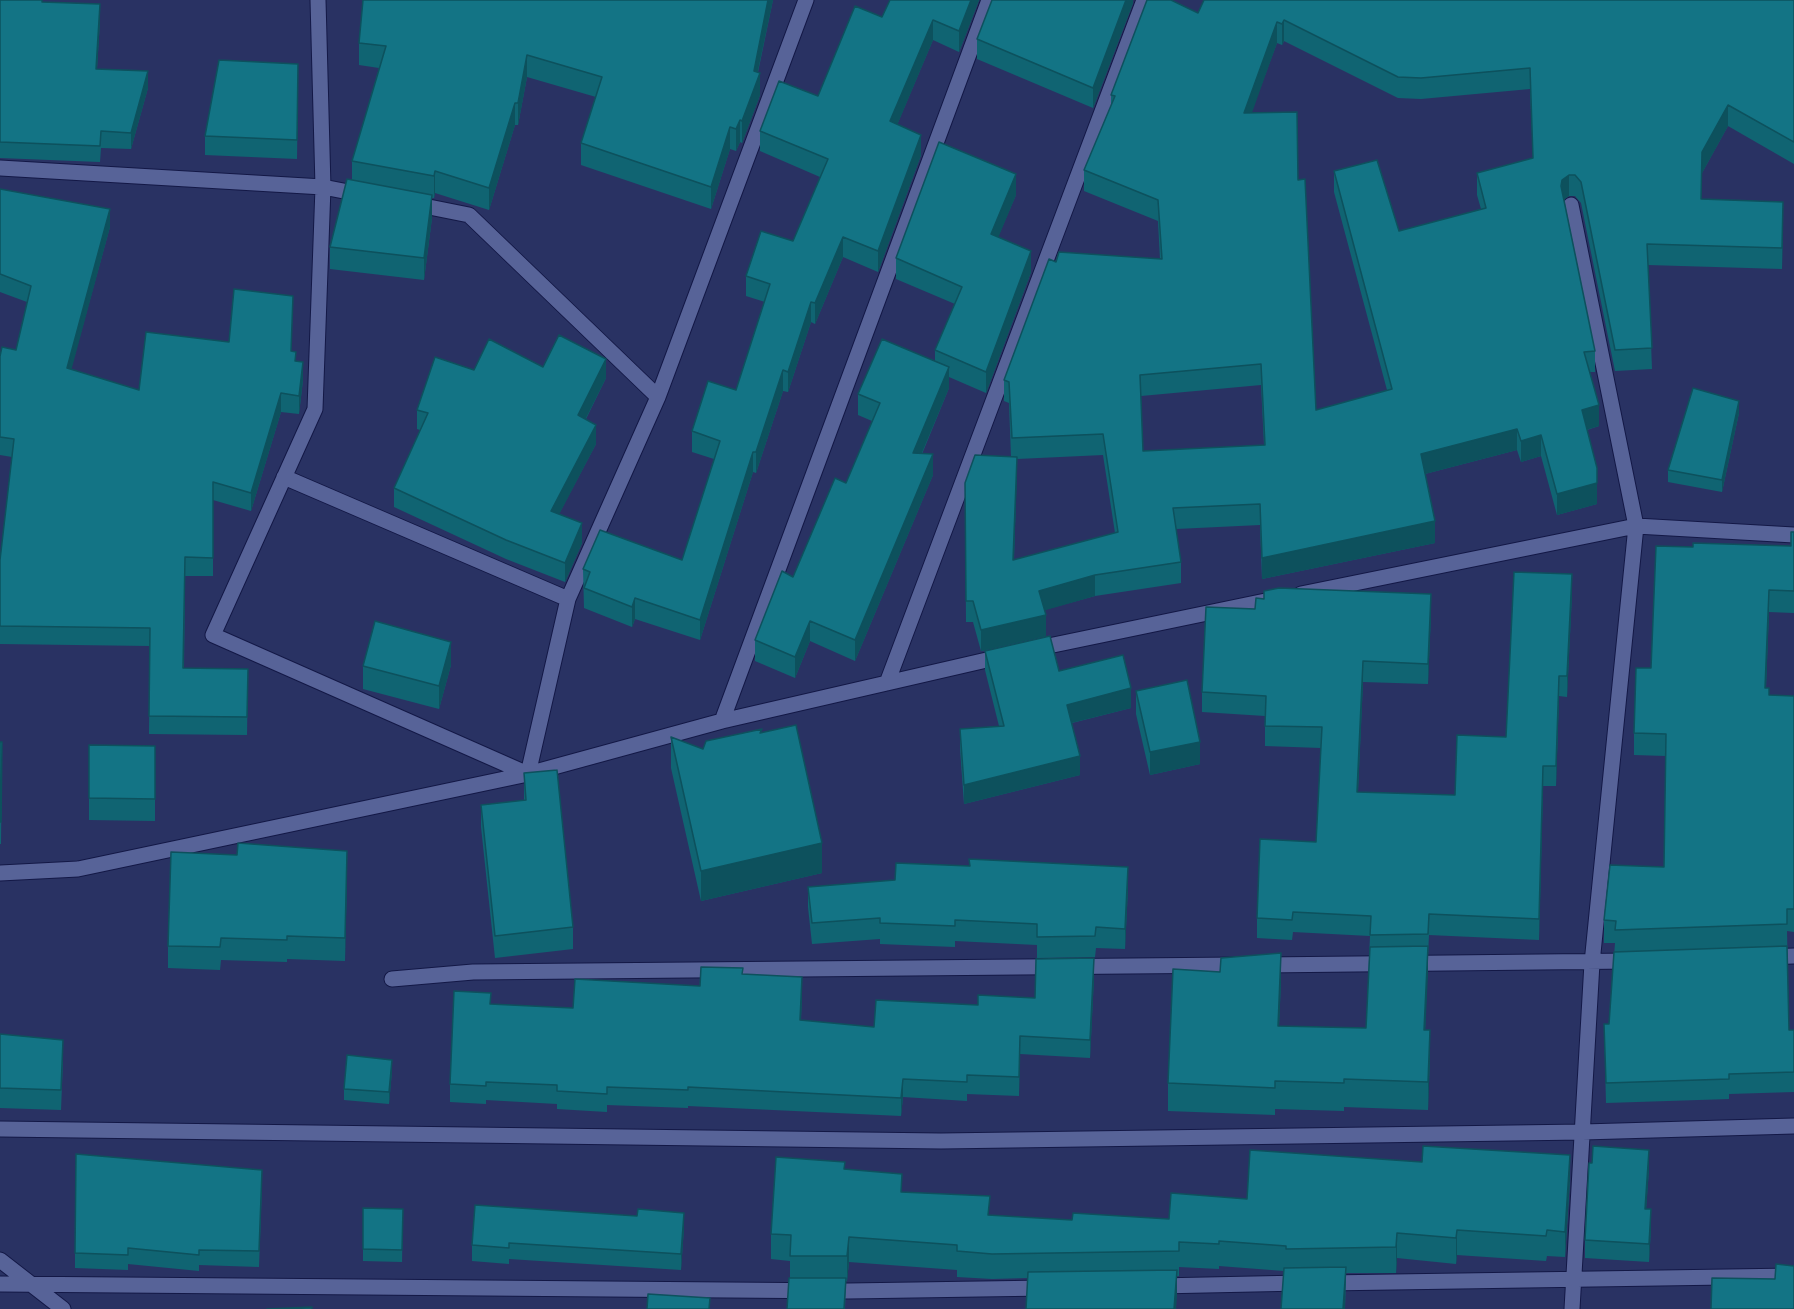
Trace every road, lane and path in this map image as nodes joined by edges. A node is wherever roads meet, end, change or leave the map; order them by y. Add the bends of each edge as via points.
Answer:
1 (318, 0) edge
2 (806, 0) edge
3 (989, 0) edge
4 (1144, 0) edge
5 (0, 168) edge
6 (323, 187) junction
7 (379, 198) edge
8 (402, 202) edge
9 (1571, 205) dead end
10 (657, 397) junction
11 (284, 477) junction
12 (1636, 526) junction
13 (1794, 535) edge
14 (568, 599) junction
15 (887, 683) junction
16 (722, 721) junction
17 (528, 774) junction
18 (0, 873) edge
19 (1794, 956) edge
20 (1746, 957) edge
21 (1651, 961) edge
22 (1592, 963) junction
23 (392, 979) dead end
24 (1794, 1126) edge
25 (0, 1129) edge
26 (1583, 1132) junction
27 (0, 1260) edge
28 (1794, 1276) edge
29 (1575, 1278) junction
30 (30, 1283) junction
31 (0, 1284) edge
32 (1146, 1286) edge
33 (1062, 1287) edge
34 (63, 1309) edge
35 (1572, 1309) edge

1 - 6 street
2 - 10 street
3 - 16 street
4 - 15 street
5 - 6 street
6 - 7 street
6 - 11 street via 315,409
8 - 10 street via 469,215
9 - 12 street
10 - 14 street
11 - 14 street
11 - 17 street via 213,635
12 - 13 street
12 - 15 street via 1065,642
12 - 22 street
14 - 17 street
15 - 16 street
16 - 17 street
17 - 18 street via 78,869
19 - 20 street
21 - 22 street
22 - 23 street via 473,972
22 - 26 street
24 - 26 street
25 - 26 street via 941,1141
26 - 29 street
27 - 30 street
28 - 29 street
29 - 32 street
29 - 35 street
30 - 31 street
30 - 33 street via 836,1291
30 - 34 street

